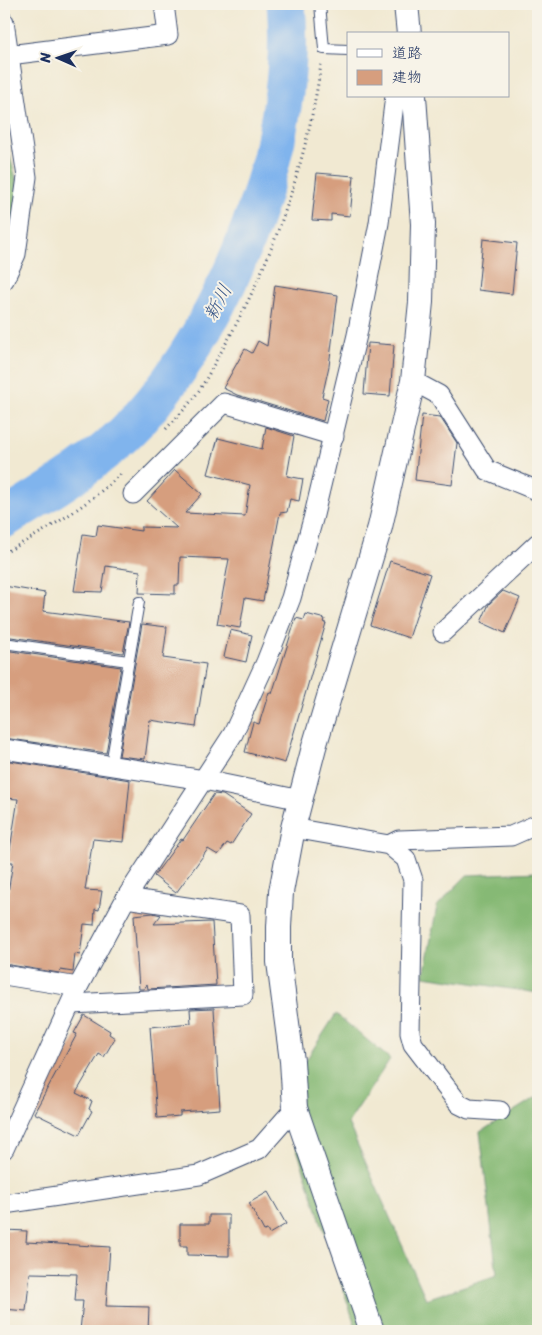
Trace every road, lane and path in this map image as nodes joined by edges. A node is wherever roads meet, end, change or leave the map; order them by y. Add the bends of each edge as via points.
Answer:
1 (164, 4) edge
2 (320, 4) edge
3 (406, 4) edge
4 (4, 22) edge
5 (409, 32) edge
6 (324, 49) junction
7 (347, 50) edge
8 (9, 55) junction
9 (395, 98) edge
10 (414, 98) edge
11 (4, 280) edge
12 (413, 381) junction
13 (161, 435) dead end
14 (334, 436) junction
15 (128, 468) dead end
16 (538, 491) edge
17 (133, 494) dead end
18 (538, 543) edge
19 (4, 553) edge
20 (139, 602) dead end
21 (443, 632) dead end
22 (4, 643) edge
23 (128, 661) junction
24 (4, 749) edge
25 (111, 764) junction
26 (204, 780) junction
27 (301, 800) junction
28 (538, 824) edge
29 (293, 828) junction
30 (389, 845) junction
31 (126, 898) junction
32 (4, 976) edge
33 (75, 995) junction
34 (294, 1108) junction
35 (500, 1111) dead end
36 (4, 1149) edge
37 (4, 1204) edge
38 (372, 1331) edge

1 - 8 street via 168,35
2 - 6 lane
3 - 5 street
4 - 8 street
6 - 7 lane
6 - 13 path via 314,112 293,184 262,269 241,318 198,392
8 - 11 street via 27,177 16,254
9 - 14 street via 379,223
10 - 12 street via 423,224 421,302
12 - 16 street via 438,395 487,470
12 - 27 street via 380,527
14 - 17 street via 224,403
14 - 26 street via 291,598 233,734
15 - 19 path via 84,505
18 - 21 street
20 - 23 lane
22 - 23 lane
23 - 25 lane
24 - 25 street
25 - 26 street
26 - 27 street
26 - 31 street
27 - 29 street
28 - 30 street via 510,836 399,840
29 - 30 street
29 - 34 street via 281,892 279,962 292,1061
30 - 35 street via 406,859 413,880 410,1033 413,1044 459,1104 469,1109
31 - 33 street
31 - 33 street via 240,915 243,995
32 - 33 street
33 - 36 street
34 - 37 street via 259,1149 199,1175
34 - 38 street

